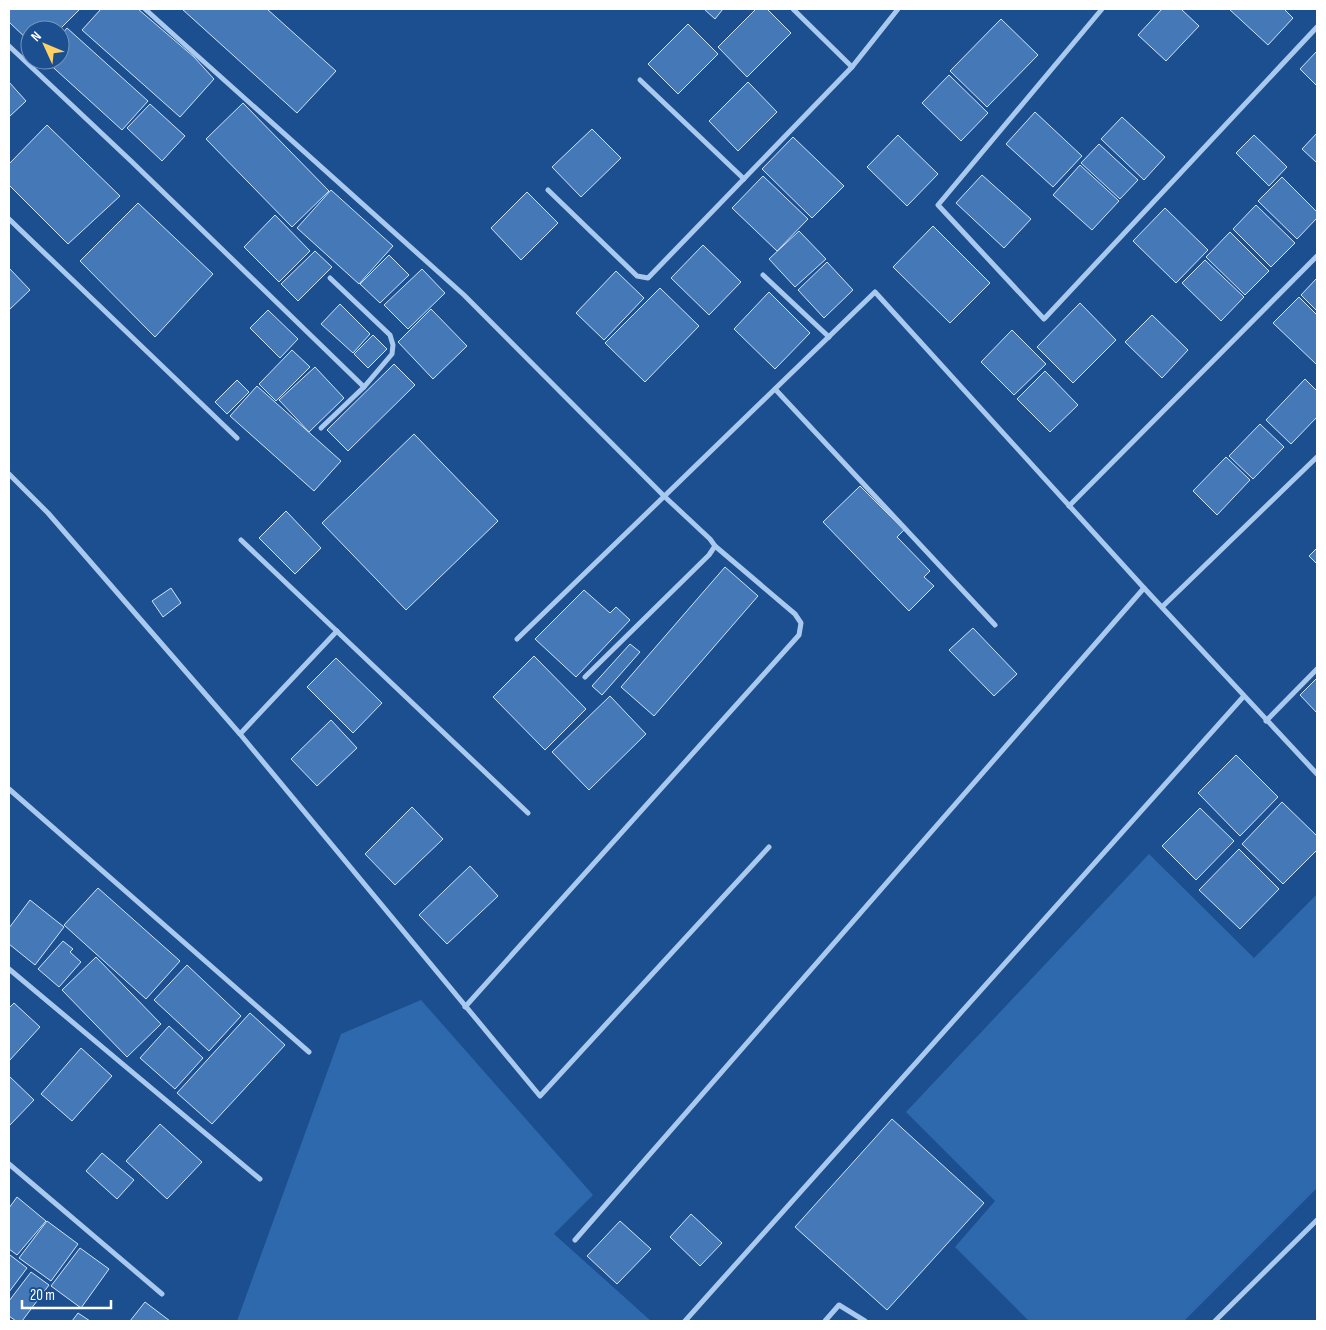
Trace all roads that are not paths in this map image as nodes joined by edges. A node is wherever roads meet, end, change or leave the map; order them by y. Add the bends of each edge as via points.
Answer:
1 (145, 9) edge
2 (793, 9) edge
3 (898, 9) edge
4 (1102, 9) edge
5 (1317, 27) edge
6 (9, 46) edge
7 (852, 67) junction
8 (640, 80) dead end
9 (744, 179) junction
10 (548, 190) dead end
11 (9, 220) edge
12 (1317, 256) edge
13 (763, 275) dead end
14 (330, 278) dead end
15 (829, 337) junction
16 (364, 387) junction
17 (775, 390) junction
18 (321, 428) dead end
19 (237, 438) dead end
20 (1317, 457) edge
21 (9, 474) edge
22 (664, 496) junction
23 (1069, 506) junction
24 (241, 540) dead end
25 (715, 546) junction
26 (1144, 588) junction
27 (1162, 607) junction
28 (995, 625) dead end
29 (337, 631) junction
30 (517, 639) dead end
31 (1317, 669) edge
32 (585, 677) dead end
33 (1244, 696) junction
34 (1266, 721) junction
35 (240, 734) junction
36 (1317, 774) edge
37 (9, 789) edge
38 (528, 813) dead end
39 (769, 847) dead end
40 (9, 969) edge
41 (465, 1007) junction
42 (308, 1052) dead end
43 (9, 1164) edge
44 (260, 1179) dead end
45 (1317, 1220) edge
46 (575, 1240) dead end
47 (162, 1294) dead end
48 (685, 1321) edge
49 (825, 1321) edge
50 (865, 1321) edge
51 (1215, 1321) edge

1 - 22 street via 464,295
2 - 7 street
3 - 7 street
4 - 5 street via 938,205 1044,319
6 - 16 street
7 - 9 street
8 - 9 street
9 - 10 street via 648,278 638,276
11 - 19 street
12 - 23 street
13 - 15 street
14 - 16 street via 390,335 392,354
15 - 17 street
15 - 23 street via 875,292
16 - 18 street
17 - 22 street
17 - 28 street
20 - 27 street
21 - 35 street via 48,513
22 - 25 street
22 - 30 street
23 - 26 street
24 - 29 street
25 - 32 street
25 - 41 street via 795,614 801,623 799,635
26 - 27 street
26 - 46 street
27 - 33 street
29 - 35 street
29 - 38 street
31 - 34 street
33 - 34 street
33 - 48 street
34 - 36 street
35 - 41 street
37 - 42 street
39 - 41 street via 540,1096
40 - 44 street
43 - 47 street
45 - 51 street
49 - 50 street via 839,1305

